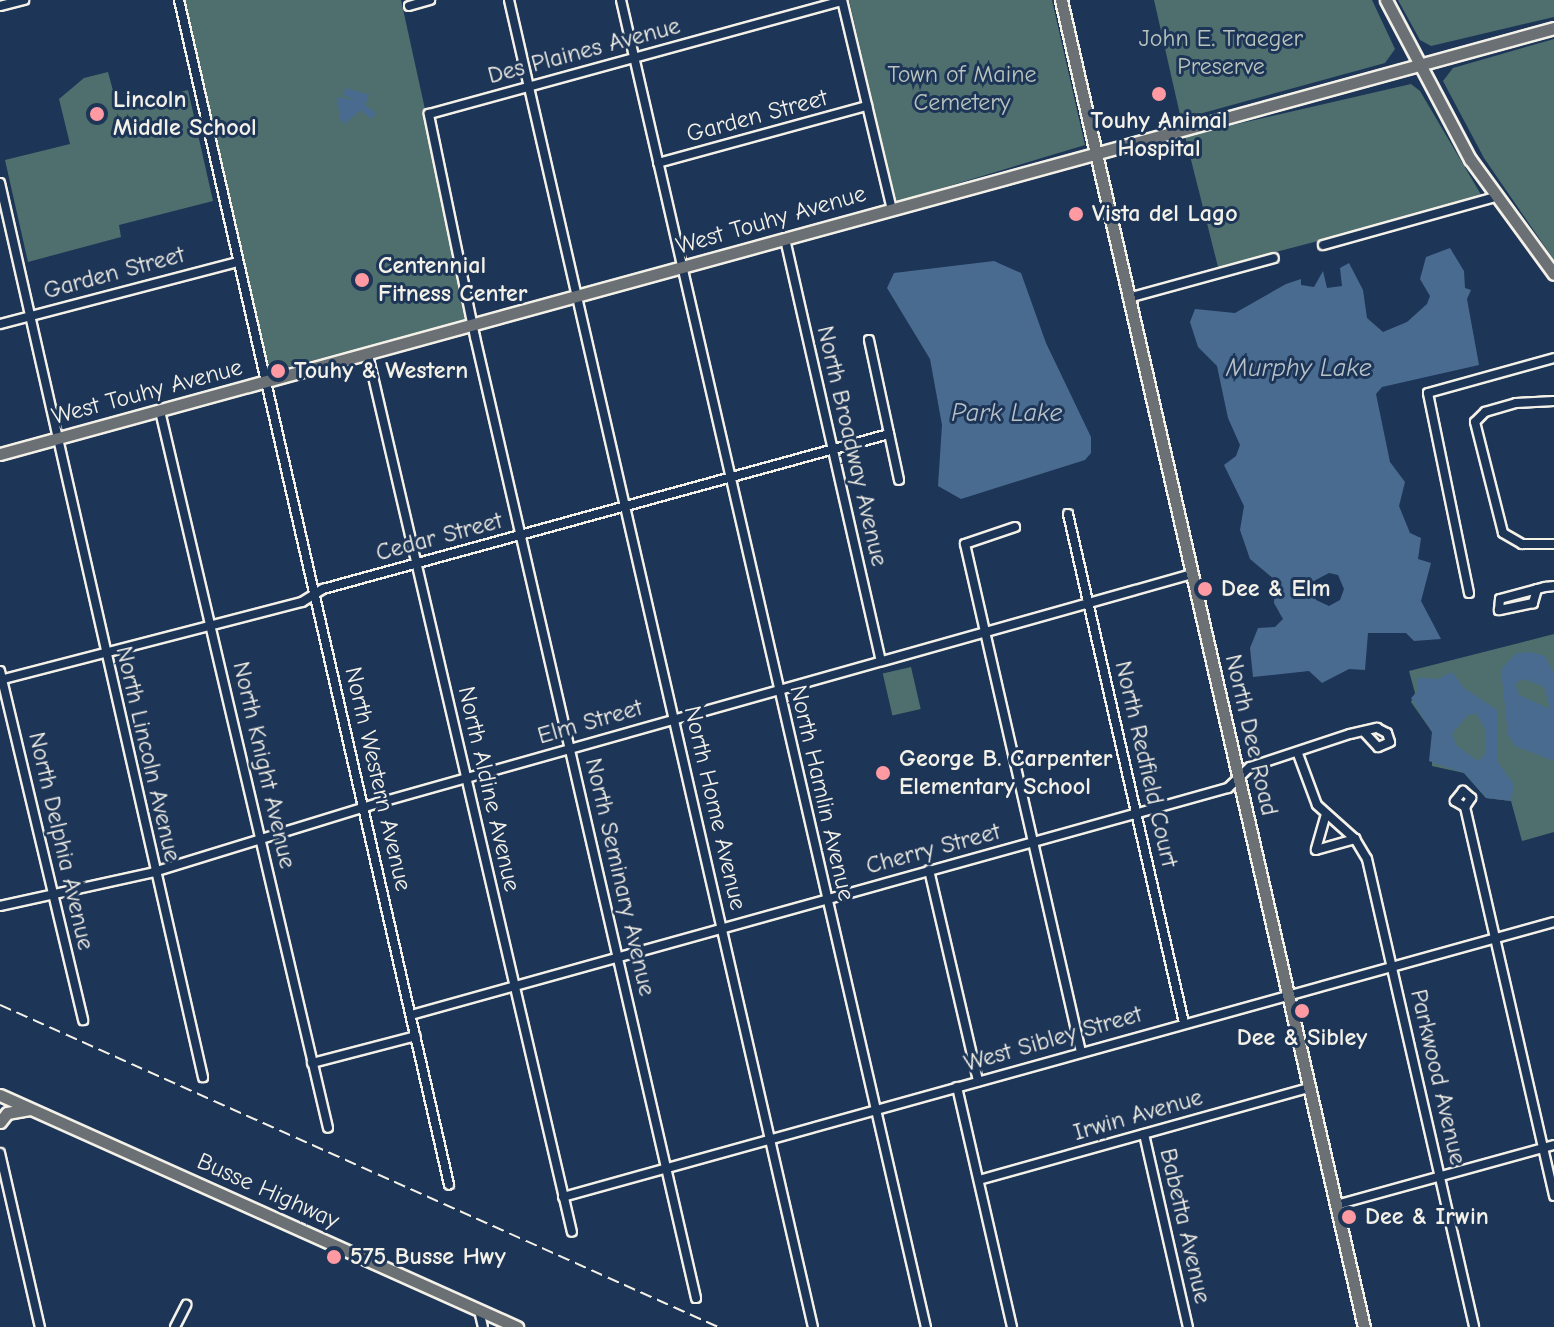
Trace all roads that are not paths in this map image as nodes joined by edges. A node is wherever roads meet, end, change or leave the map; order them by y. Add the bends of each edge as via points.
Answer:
1 (24, 0) edge
2 (179, 0) edge
3 (430, 0) edge
4 (509, 0) edge
5 (621, 0) edge
6 (842, 0) edge
7 (1061, 0) edge
8 (1386, 0) edge
9 (0, 6) edge
10 (409, 6) dead end
11 (1554, 28) edge
12 (634, 59) junction
13 (1418, 64) junction
14 (528, 87) junction
15 (867, 106) junction
16 (429, 114) joint
17 (1095, 153) junction
18 (658, 163) junction
19 (0, 183) edge
20 (1495, 197) junction
21 (892, 210) junction
22 (785, 239) junction
23 (1323, 245) dead end
24 (1274, 258) dead end
25 (238, 262) junction
26 (681, 268) junction
27 (1554, 274) edge
28 (578, 297) junction
29 (1128, 298) junction
30 (30, 316) junction
31 (0, 324) edge
32 (475, 325) junction
33 (869, 340) dead end
34 (368, 355) junction
35 (1554, 358) edge
36 (266, 384) junction
37 (1554, 401) edge
38 (160, 411) junction
39 (889, 434) junction
40 (57, 439) junction
41 (833, 450) junction
42 (0, 454) edge
43 (729, 479) junction
44 (899, 480) dead end
45 (626, 508) junction
46 (1068, 514) dead end
47 (1015, 527) dead end
48 (521, 536) junction
49 (1554, 544) edge
50 (416, 564) junction
51 (1192, 574) junction
52 (1554, 586) edge
53 (1537, 589) junction
54 (1469, 593) dead end
55 (313, 595) junction
56 (1089, 603) junction
57 (211, 625) junction
58 (985, 632) junction
59 (106, 653) junction
60 (881, 661) junction
61 (1, 677) edge
62 (778, 690) junction
63 (674, 719) junction
64 (1365, 733) dead end
65 (570, 749) junction
66 (1298, 754) junction
67 (466, 778) junction
68 (1239, 778) junction
69 (1465, 807) dead end
70 (365, 810) junction
71 (1137, 813) junction
72 (1326, 814) junction
73 (1355, 839) junction
74 (261, 841) junction
75 (1033, 842) junction
76 (929, 870) junction
77 (154, 872) junction
78 (53, 898) junction
79 (825, 900) junction
80 (0, 906) edge
81 (1554, 922) edge
82 (722, 929) junction
83 (1496, 938) junction
84 (619, 957) junction
85 (1392, 966) junction
86 (515, 986) junction
87 (1288, 995) junction
88 (411, 1015) junction
89 (83, 1020) dead end
90 (1184, 1023) junction
91 (416, 1036) junction
92 (1081, 1052) junction
93 (312, 1063) junction
94 (203, 1077) dead end
95 (978, 1081) junction
96 (957, 1087) junction
97 (1309, 1088) junction
98 (0, 1095) edge
99 (32, 1109) junction
100 (874, 1110) junction
101 (0, 1122) edge
102 (328, 1128) dead end
103 (1144, 1134) junction
104 (771, 1139) junction
105 (1554, 1145) edge
106 (1543, 1148) junction
107 (0, 1153) edge
108 (667, 1168) junction
109 (1440, 1177) junction
110 (979, 1180) junction
111 (449, 1185) dead end
112 (1554, 1196) edge
113 (563, 1197) junction
114 (1336, 1205) junction
115 (572, 1232) dead end
116 (696, 1298) dead end
117 (186, 1305) dead end
118 (479, 1310) junction
119 (40, 1327) edge
120 (175, 1327) edge
121 (483, 1327) edge
122 (517, 1327) edge
123 (813, 1327) edge
124 (926, 1327) edge
125 (1012, 1327) edge
126 (1188, 1327) edge
127 (1364, 1327) edge
128 (1474, 1327) edge

1 - 9 street
2 - 25 street, North Western Avenue
3 - 10 street
4 - 14 street, North Home Avenue
5 - 12 street, North Hamlin Avenue
6 - 12 street, Des Plaines Avenue
6 - 15 street
7 - 17 main road, North Dee Road
8 - 13 main road
11 - 13 main road, West Touhy Avenue
12 - 14 street, Des Plaines Avenue
12 - 18 street, North Hamlin Avenue
13 - 17 main road, West Touhy Avenue
13 - 20 main road
14 - 16 street, Des Plaines Avenue
14 - 28 street, North Home Avenue
15 - 18 street, Garden Street
15 - 21 street
16 - 32 street, North Seminary Avenue
17 - 21 main road, West Touhy Avenue
17 - 29 main road, North Dee Road
18 - 26 street, North Hamlin Avenue
19 - 30 street, North Lincoln Avenue
20 - 23 street
20 - 27 main road
21 - 22 main road, West Touhy Avenue
22 - 26 main road, West Touhy Avenue
22 - 41 street, North Broadway Avenue
24 - 29 street
25 - 30 street, Garden Street
25 - 36 street, North Western Avenue
26 - 28 main road, West Touhy Avenue
26 - 43 street, North Hamlin Avenue
28 - 32 main road, West Touhy Avenue
28 - 45 street, North Home Avenue
29 - 51 main road, North Dee Road
30 - 31 street, Garden Street
30 - 40 street, North Lincoln Avenue
32 - 34 main road, West Touhy Avenue
32 - 48 street, North Seminary Avenue
33 - 39 street
34 - 36 main road, West Touhy Avenue
34 - 50 street, North Aldine Avenue
35 - 54 street via 1428,393
36 - 38 main road, West Touhy Avenue
36 - 55 street, North Western Avenue
37 - 49 street via 1516,403 1485,412 1475,422 1503,533 1522,544
38 - 40 main road, West Touhy Avenue
38 - 57 street, North Knight Avenue
39 - 41 street, Cedar Street
39 - 44 street
40 - 42 main road, West Touhy Avenue
40 - 59 street, North Lincoln Avenue
41 - 43 street, Cedar Street
41 - 60 street, North Broadway Avenue
43 - 45 street, Cedar Street
43 - 62 street, North Hamlin Avenue
45 - 48 street, Cedar Street
45 - 63 street, North Home Avenue
46 - 56 street, North Redfield Court
47 - 58 street via 965,544
48 - 50 street, Cedar Street
48 - 65 street, North Seminary Avenue
50 - 55 street, Cedar Street
50 - 67 street, North Aldine Avenue
51 - 56 street, Elm Street
51 - 68 main road, North Dee Road
52 - 53 street
53 - 53 street via 1500,599 1499,610 1533,603
55 - 57 street, Cedar Street
55 - 70 street, North Western Avenue
56 - 58 street, Elm Street
56 - 71 street, North Redfield Court
57 - 59 street, Cedar Street
57 - 74 street, North Knight Avenue
58 - 60 street, Elm Street
58 - 75 street
59 - 61 street, Cedar Street
59 - 77 street, North Lincoln Avenue
60 - 62 street, Elm Street
61 - 78 street, North Delphia Avenue
62 - 63 street, Elm Street
62 - 79 street, North Hamlin Avenue
63 - 65 street, Elm Street
63 - 82 street, North Home Avenue
64 - 66 street, Cherry Street via 1345,735
65 - 67 street, Elm Street
65 - 84 street, North Seminary Avenue
66 - 68 street, Cherry Street via 1250,767
66 - 72 street, Parkwood Avenue via 1312,797
67 - 70 street, Elm Street
67 - 86 street, North Aldine Avenue
68 - 71 street, Cherry Street via 1228,788
68 - 87 main road, North Dee Road
69 - 83 street
70 - 74 street, Elm Street
70 - 88 street, North Western Avenue
71 - 75 street, Cherry Street
71 - 90 street, North Redfield Court
72 - 73 street, Parkwood Avenue
72 - 73 street via 1316,850
73 - 85 street, Parkwood Avenue via 1367,859
74 - 77 street, Elm Street
74 - 93 street, North Knight Avenue
75 - 76 street, Cherry Street
75 - 92 street
76 - 79 street, Cherry Street
76 - 95 street
77 - 78 street, Elm Street
77 - 94 street, North Lincoln Avenue
78 - 80 street, Elm Street
78 - 89 street, North Delphia Avenue
79 - 82 street, Cherry Street
79 - 100 street, North Hamlin Avenue
81 - 83 street, West Sibley Street
82 - 84 street, Cherry Street
82 - 104 street, North Home Avenue
83 - 85 street, West Sibley Street
83 - 106 street
84 - 86 street, Cherry Street
84 - 108 street, North Seminary Avenue
85 - 87 street, West Sibley Street
85 - 109 street, Parkwood Avenue
86 - 88 street, Cherry Street
86 - 113 street, North Aldine Avenue
87 - 90 street, West Sibley Street
87 - 97 main road, North Dee Road
88 - 91 street, North Western Avenue
90 - 92 street, West Sibley Street
91 - 93 street
91 - 111 street, North Western Avenue
92 - 95 street, West Sibley Street
93 - 102 street, North Knight Avenue
95 - 96 street, West Sibley Street
96 - 100 street, West Sibley Street
96 - 110 street
97 - 103 street, Irwin Avenue
97 - 114 main road, North Dee Road
98 - 99 main road, Busse Highway
99 - 101 main road via 13,1110
99 - 118 main road, Busse Highway
100 - 104 street, West Sibley Street
100 - 124 street, North Hamlin Avenue
103 - 110 street, Irwin Avenue
103 - 126 street, Babetta Avenue
104 - 108 street, West Sibley Street
104 - 123 street, North Home Avenue
105 - 106 street
106 - 109 street
106 - 112 street
107 - 119 street
108 - 113 street, West Sibley Street
108 - 116 street, North Seminary Avenue
109 - 114 street
109 - 128 street, Parkwood Avenue
110 - 125 street
113 - 115 street, North Aldine Avenue
114 - 127 main road, North Dee Road
117 - 120 street
118 - 121 street
118 - 122 main road, Busse Highway

